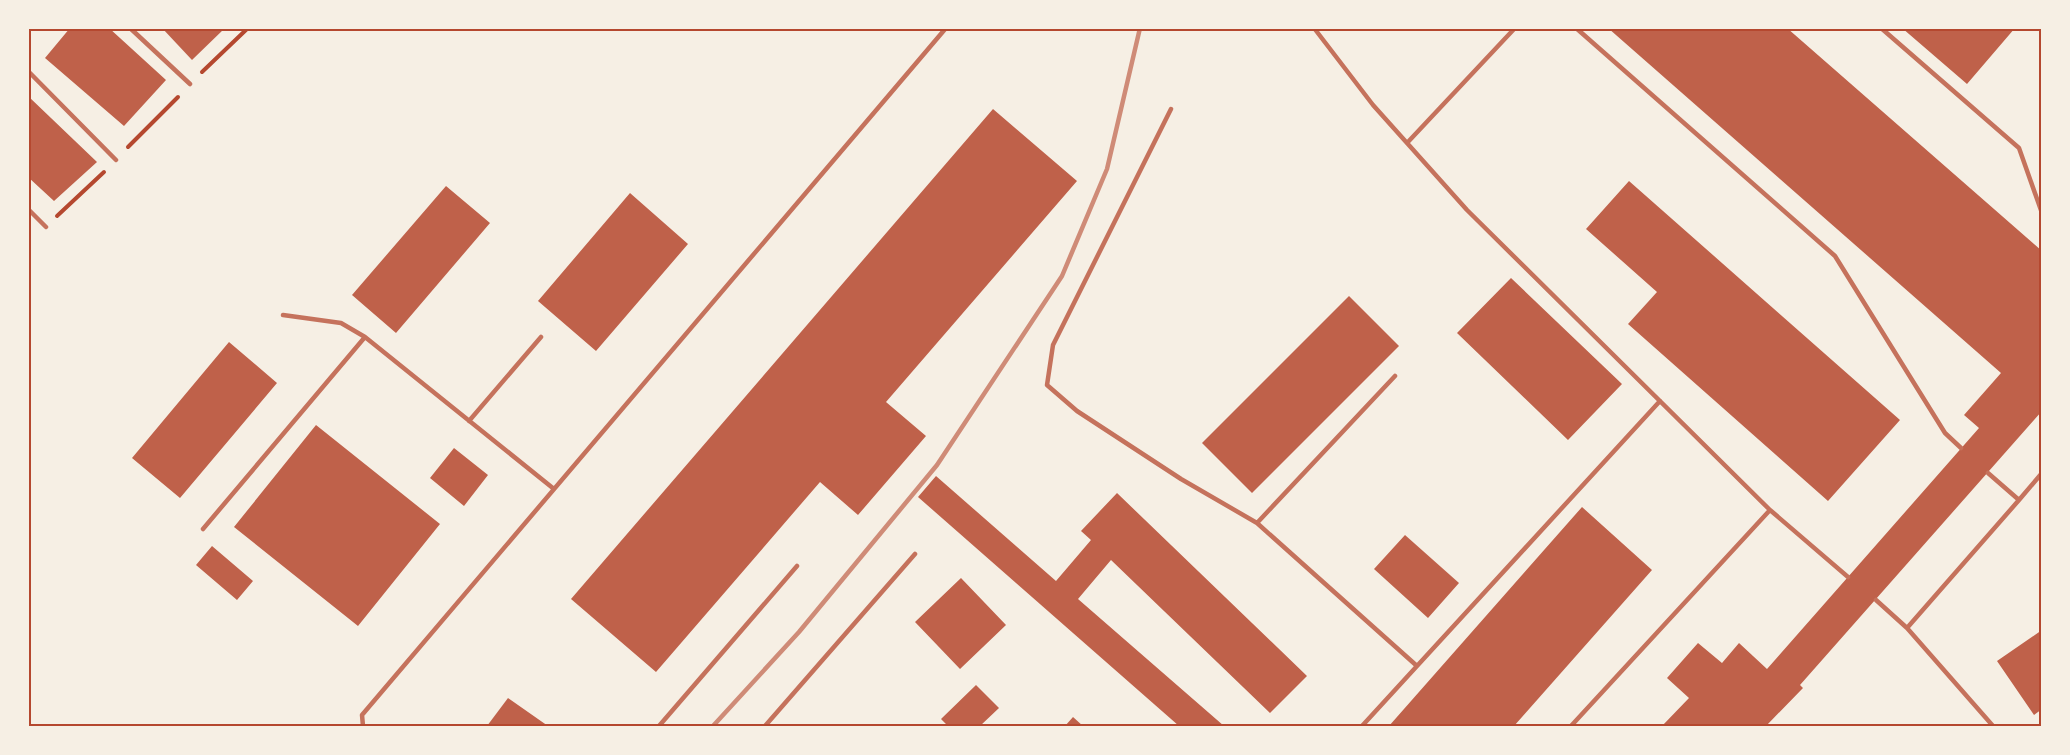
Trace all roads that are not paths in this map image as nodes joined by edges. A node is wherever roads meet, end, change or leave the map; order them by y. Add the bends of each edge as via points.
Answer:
1 (130, 28) edge
2 (946, 28) edge
3 (1314, 28) edge
4 (1515, 28) edge
5 (1576, 28) edge
6 (1881, 28) edge
7 (28, 71) edge
8 (190, 84) road end
9 (1171, 109) dead end
10 (1407, 143) junction
11 (116, 160) road end
12 (28, 209) edge
13 (2042, 213) edge
14 (46, 227) road end
15 (283, 315) dead end
16 (365, 337) junction
17 (541, 337) dead end
18 (1395, 376) dead end
19 (1660, 401) junction
20 (469, 421) junction
21 (1961, 448) dead end
22 (1988, 473) dead end
23 (2042, 473) edge
24 (554, 489) junction
25 (2019, 500) junction
26 (1770, 510) junction
27 (1257, 523) junction
28 (203, 529) dead end
29 (915, 554) dead end
30 (797, 566) dead end
31 (1848, 577) dead end
32 (1876, 600) dead end
33 (1907, 628) junction
34 (1417, 666) junction
35 (363, 726) edge
36 (659, 726) edge
37 (765, 726) edge
38 (1362, 726) edge
39 (1570, 726) edge
40 (1993, 726) edge

1 - 8 lane
2 - 24 lane
3 - 10 lane
4 - 10 lane
5 - 21 lane via 1835,256 1945,434
6 - 13 lane via 2019,148
7 - 11 lane
9 - 27 lane via 1053,345 1047,385 1077,411
10 - 19 lane via 1467,210
12 - 14 lane
15 - 16 lane via 341,322
16 - 20 lane
16 - 28 lane
17 - 20 lane
18 - 27 lane
19 - 26 lane
19 - 34 lane
20 - 24 lane
22 - 25 lane
23 - 25 lane
24 - 35 lane via 362,715
25 - 33 lane
26 - 31 lane
26 - 39 lane
27 - 34 lane
29 - 37 lane
30 - 36 lane
32 - 33 lane
33 - 40 lane
34 - 38 lane

